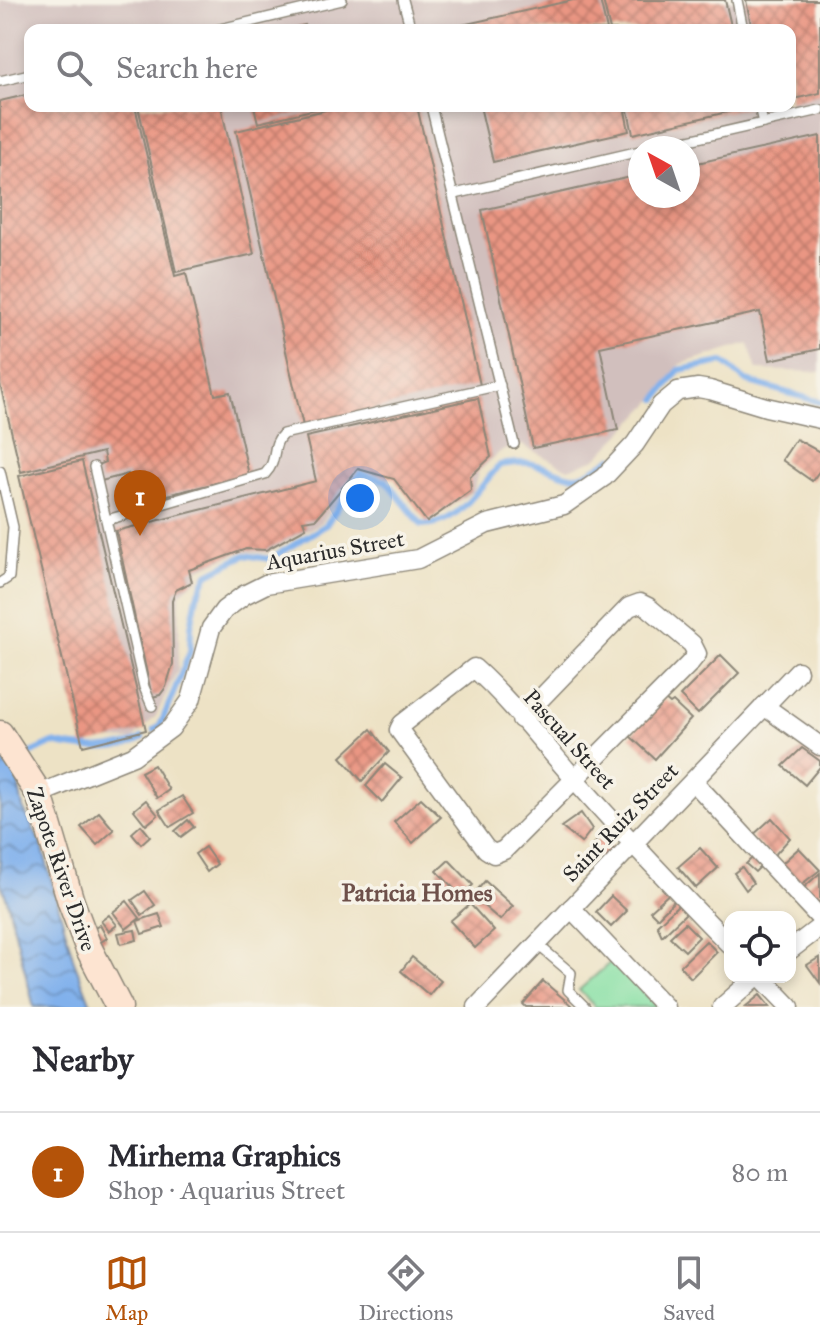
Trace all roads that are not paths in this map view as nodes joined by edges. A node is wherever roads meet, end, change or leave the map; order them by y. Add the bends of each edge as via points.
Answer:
1 (342, 0) edge
2 (403, 0) edge
3 (737, 0) edge
4 (241, 24) edge
5 (409, 24) edge
6 (742, 24) edge
7 (24, 75) edge
8 (0, 81) edge
9 (820, 110) edge
10 (433, 112) edge
11 (760, 112) edge
12 (763, 123) junction
13 (700, 137) edge
14 (628, 154) edge
15 (455, 194) junction
16 (500, 385) junction
17 (820, 419) edge
18 (514, 444) dead end
19 (94, 467) dead end
20 (0, 471) edge
21 (107, 520) junction
22 (0, 583) edge
23 (798, 671) dead end
24 (152, 706) dead end
25 (764, 706) junction
26 (521, 719) junction
27 (6, 742) edge
28 (820, 746) edge
29 (576, 781) junction
30 (693, 781) junction
31 (37, 790) junction
32 (632, 844) junction
33 (571, 908) junction
34 (820, 918) edge
35 (820, 927) edge
36 (724, 939) edge
37 (537, 944) junction
38 (796, 945) edge
39 (751, 983) edge
40 (764, 983) edge
41 (119, 1007) edge
42 (477, 1007) edge
43 (585, 1007) edge
44 (665, 1007) edge
45 (722, 1007) edge
46 (790, 1007) edge

1 - 4 lane
2 - 5 lane
3 - 6 lane
7 - 8 lane
9 - 12 lane
10 - 15 lane
11 - 12 lane
12 - 13 lane
14 - 15 lane
15 - 16 lane
16 - 18 lane
16 - 21 lane via 283,434 265,474
17 - 31 street, Aquarius Street via 710,390 678,391 604,477 564,505 487,524 418,559 266,584 224,610 211,628 191,700 171,728 133,756
19 - 21 lane
20 - 22 lane via 13,527 9,577
21 - 24 lane
23 - 25 street, Saint Ruiz Street
25 - 28 street
25 - 30 street, Saint Ruiz Street
26 - 29 street, Pascual Street
26 - 29 street via 629,607 640,603 692,644 697,654
26 - 29 street, Pascual Street via 474,668 399,730 494,854
27 - 31 main road, Zapote River Drive
29 - 32 street, Pascual Street
30 - 32 street, Saint Ruiz Street
30 - 34 street
31 - 41 main road, Zapote River Drive via 88,947
32 - 33 street, Saint Ruiz Street
32 - 36 street, Pascual Street
33 - 37 street, Saint Ruiz Street
33 - 44 street
35 - 38 street
37 - 42 street, Saint Ruiz Street
37 - 43 lane via 571,973 568,990
39 - 45 street
40 - 46 street

